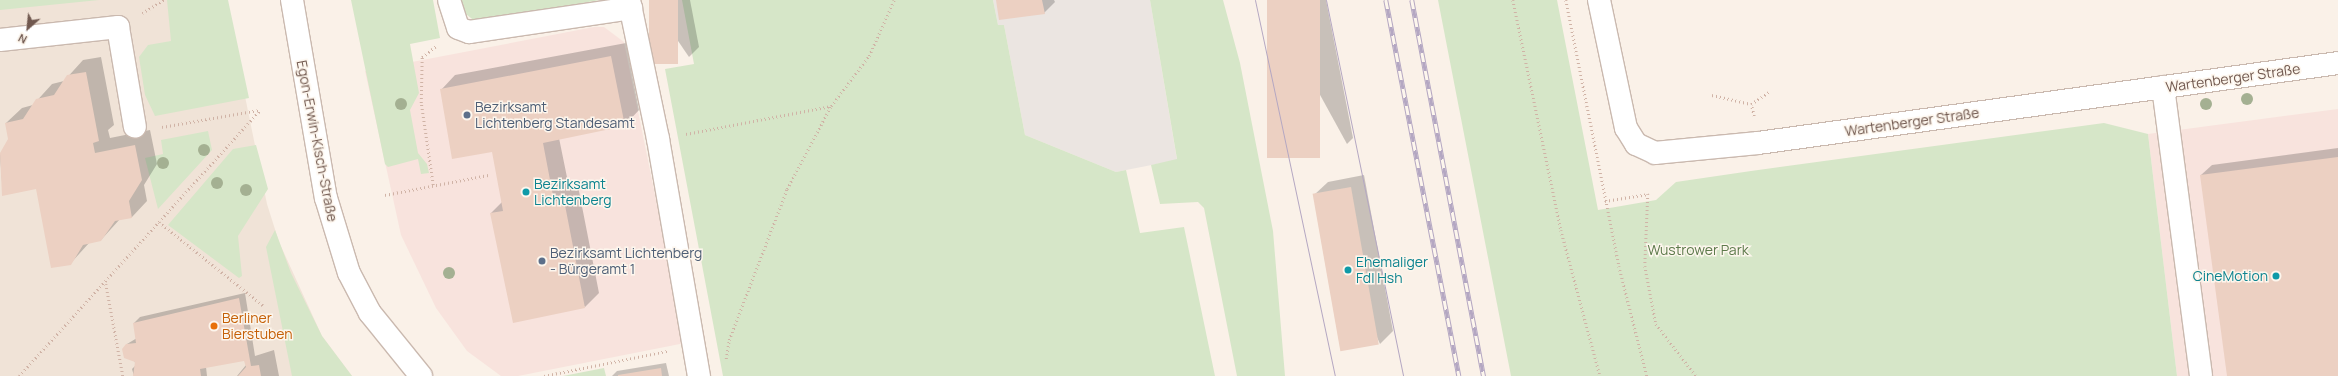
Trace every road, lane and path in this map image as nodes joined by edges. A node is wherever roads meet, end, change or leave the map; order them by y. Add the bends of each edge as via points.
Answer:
1 (292, 0) edge
2 (449, 0) edge
3 (894, 0) edge
4 (1513, 0) edge
5 (1566, 0) edge
6 (1599, 0) edge
7 (630, 4) edge
8 (458, 28) junction
9 (0, 40) edge
10 (2338, 63) edge
11 (2163, 87) junction
12 (1770, 92) dead end
13 (1712, 95) dead end
14 (1751, 104) junction
15 (831, 106) junction
16 (1755, 122) dead end
17 (134, 127) joint
18 (658, 139) junction
19 (488, 175) dead end
20 (433, 186) junction
21 (385, 195) dead end
22 (1606, 202) junction
23 (159, 222) junction
24 (106, 284) junction
25 (264, 306) dead end
26 (693, 347) junction
27 (725, 362) dead end
28 (19, 376) edge
29 (123, 376) edge
30 (421, 376) edge
31 (544, 376) edge
32 (699, 376) edge
33 (1600, 376) edge
34 (1647, 376) edge
35 (1696, 376) edge
36 (2201, 376) edge

1 - 30 street, Egon-Erwin-Kisch-Straße via 326,198 349,273 370,313
2 - 8 street
3 - 15 path via 869,56
4 - 33 path via 1561,230
5 - 22 path
6 - 11 street, Wartenberger Straße via 1626,128 1636,144 1655,153 1758,143
7 - 8 street via 469,32
7 - 18 street
8 - 20 path via 422,57 421,103
9 - 17 street via 118,26
10 - 11 street, Wartenberger Straße
11 - 36 street
12 - 14 path
13 - 14 path
14 - 16 path
15 - 18 path
15 - 27 path via 787,189 729,340
17 - 23 path via 142,130 260,110
18 - 26 street
19 - 20 path
20 - 21 path
22 - 34 path
22 - 35 path via 1648,194 1646,266 1656,324
23 - 24 path
23 - 25 path
24 - 28 path
24 - 29 path
26 - 31 path
26 - 32 street

